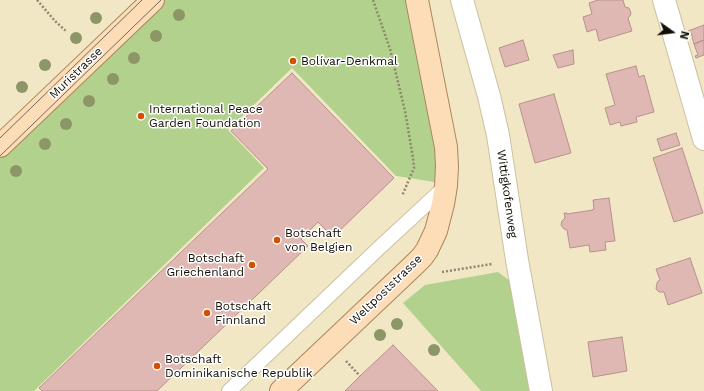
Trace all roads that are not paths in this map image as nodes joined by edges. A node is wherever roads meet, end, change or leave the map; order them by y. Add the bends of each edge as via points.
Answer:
1 (153, 0) edge
2 (417, 0) edge
3 (462, 0) edge
4 (664, 0) edge
5 (704, 139) edge
6 (0, 146) edge
7 (446, 186) junction
8 (229, 391) edge
9 (281, 391) edge
10 (541, 391) edge

1 - 6 main road, Muristrasse
2 - 7 main road, Weltpoststrasse via 446,147
3 - 10 street, Wittigkofenweg via 497,128 517,260
4 - 5 street
7 - 8 lane
7 - 9 main road, Weltpoststrasse via 436,231 422,257

